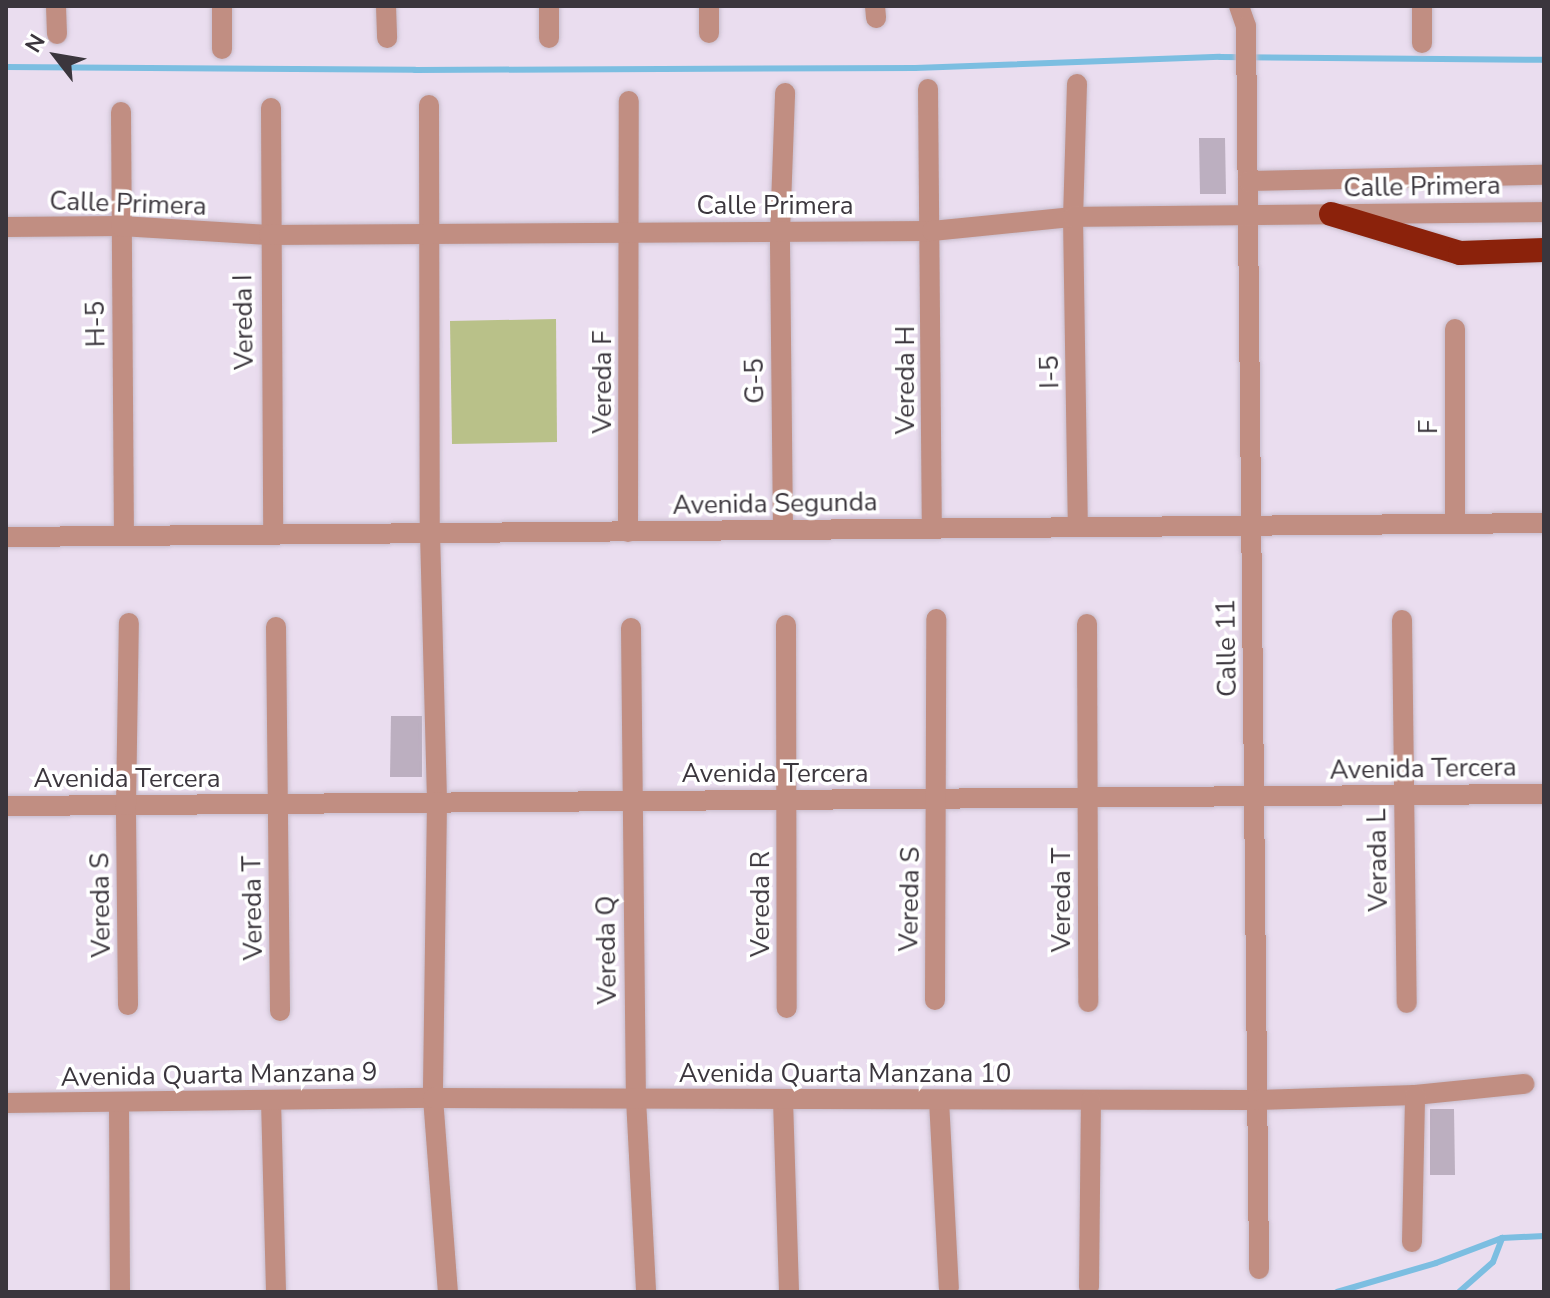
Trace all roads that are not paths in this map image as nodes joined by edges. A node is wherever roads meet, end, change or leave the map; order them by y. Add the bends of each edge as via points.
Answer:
1 (56, 6) edge
2 (222, 6) edge
3 (386, 6) edge
4 (549, 6) edge
5 (709, 6) edge
6 (1239, 6) edge
7 (1256, 6) edge
8 (1422, 6) edge
9 (709, 33) dead end
10 (57, 34) dead end
11 (1246, 34) junction
12 (387, 38) dead end
13 (549, 38) dead end
14 (1422, 43) dead end
15 (222, 49) dead end
16 (1077, 84) dead end
17 (928, 89) dead end
18 (785, 93) dead end
19 (629, 101) dead end
20 (429, 105) dead end
21 (271, 108) dead end
22 (121, 112) dead end
23 (1544, 175) edge
24 (1248, 181) junction
25 (1544, 212) edge
26 (1331, 214) junction
27 (1248, 215) junction
28 (1073, 217) junction
29 (121, 226) junction
30 (6, 227) edge
31 (932, 231) junction
32 (780, 232) junction
33 (630, 233) junction
34 (428, 234) junction
35 (269, 235) junction
36 (1544, 250) edge
37 (1455, 329) dead end
38 (1544, 523) edge
39 (1455, 524) junction
40 (1252, 526) junction
41 (1078, 527) junction
42 (932, 529) junction
43 (783, 530) junction
44 (628, 532) junction
45 (430, 533) junction
46 (273, 535) junction
47 (124, 536) junction
48 (6, 537) edge
49 (936, 619) dead end
50 (1402, 620) dead end
51 (129, 623) dead end
52 (1087, 624) dead end
53 (786, 625) dead end
54 (276, 627) dead end
55 (631, 628) dead end
56 (1544, 794) edge
57 (1403, 796) junction
58 (1255, 797) junction
59 (1087, 798) junction
60 (937, 799) junction
61 (787, 800) junction
62 (631, 801) junction
63 (437, 802) junction
64 (277, 804) junction
65 (126, 805) junction
66 (6, 806) edge
67 (935, 1000) dead end
68 (1088, 1002) dead end
69 (1407, 1003) dead end
70 (128, 1005) dead end
71 (787, 1008) dead end
72 (280, 1011) dead end
73 (1524, 1084) dead end
74 (1415, 1095) junction
75 (433, 1098) junction
76 (636, 1099) junction
77 (271, 1100) junction
78 (783, 1100) junction
79 (939, 1100) junction
80 (1258, 1100) junction
81 (1091, 1101) junction
82 (119, 1102) junction
83 (6, 1103) edge
84 (1412, 1242) dead end
85 (1259, 1269) dead end
86 (1089, 1287) dead end
87 (949, 1288) dead end
88 (120, 1292) edge
89 (276, 1292) edge
90 (448, 1292) edge
91 (646, 1292) edge
92 (789, 1292) edge

1 - 10 street
2 - 15 street
3 - 12 street
4 - 13 street
5 - 9 street
6 - 11 street, Calle 11
7 - 11 street, Calle 11
8 - 14 street
11 - 24 street, Calle 11
16 - 28 street, I-5
17 - 31 street, Vereda H
18 - 32 street, G-5
19 - 33 street, Vereda F
20 - 34 street
21 - 35 street, Vereda I
22 - 29 street, H-5
23 - 24 street, Calle Primera
24 - 27 street, Calle 11
25 - 26 street, Calle Primera
26 - 27 street, Calle Primera
26 - 36 highway via 1460,253
27 - 28 street, Calle Primera
27 - 40 street, Calle 11
28 - 31 street, Calle Primera
28 - 41 street, I-5
29 - 30 street, Calle Primera
29 - 35 street, Calle Primera
29 - 47 street, H-5
31 - 32 street, Calle Primera
31 - 42 street, Vereda H
32 - 33 street, Calle Primera
32 - 43 street, G-5
33 - 34 street, Calle Primera
33 - 44 street, Vereda F
34 - 35 street, Calle Primera
34 - 45 street
35 - 46 street, Vereda I
37 - 39 street, F
38 - 39 street, Avenida Segunda
39 - 40 street, Avenida Segunda
40 - 41 street, Avenida Segunda
40 - 58 street, Calle 11
41 - 42 street, Avenida Segunda
42 - 43 street, Avenida Segunda
43 - 44 street, Avenida Segunda
44 - 45 street, Avenida Segunda
45 - 46 street, Avenida Segunda
45 - 63 street
46 - 47 street, Avenida Segunda
47 - 48 street, Avenida Segunda
49 - 60 street, Vereda S
50 - 57 street, Verada L
51 - 65 street, Vereda S
52 - 59 street, Vereda T
53 - 61 street, Vereda R
54 - 64 street, Vereda T
55 - 62 street, Vereda Q
56 - 57 street, Avenida Tercera
57 - 58 street, Avenida Tercera
57 - 69 street, Verada L
58 - 59 street, Avenida Tercera
58 - 80 street, Calle 11
59 - 60 street, Avenida Tercera
59 - 68 street, Vereda T
60 - 61 street, Avenida Tercera
60 - 67 street, Vereda S
61 - 62 street, Avenida Tercera
61 - 71 street, Vereda R
62 - 63 street, Avenida Tercera
62 - 76 street, Vereda Q
63 - 64 street, Avenida Tercera
63 - 75 street
64 - 65 street, Avenida Tercera
64 - 72 street, Vereda T
65 - 66 street, Avenida Tercera
65 - 70 street, Vereda S
73 - 74 street, Avenida Quarta Manzana 10
74 - 80 street, Avenida Quarta Manzana 10
74 - 84 street
75 - 76 street, Avenida Quarta Manzana 10
75 - 77 street, Avenida Quarta Manzana 9
75 - 90 street
76 - 78 street, Avenida Quarta Manzana 10
76 - 91 street, Vereda Q
77 - 82 street, Avenida Quarta Manzana 9
77 - 89 street
78 - 79 street, Avenida Quarta Manzana 10
78 - 92 street
79 - 81 street, Avenida Quarta Manzana 10
79 - 87 street
80 - 81 street, Avenida Quarta Manzana 10
80 - 85 street, Calle 11
81 - 86 street
82 - 83 street, Avenida Quarta Manzana 9
82 - 88 street

